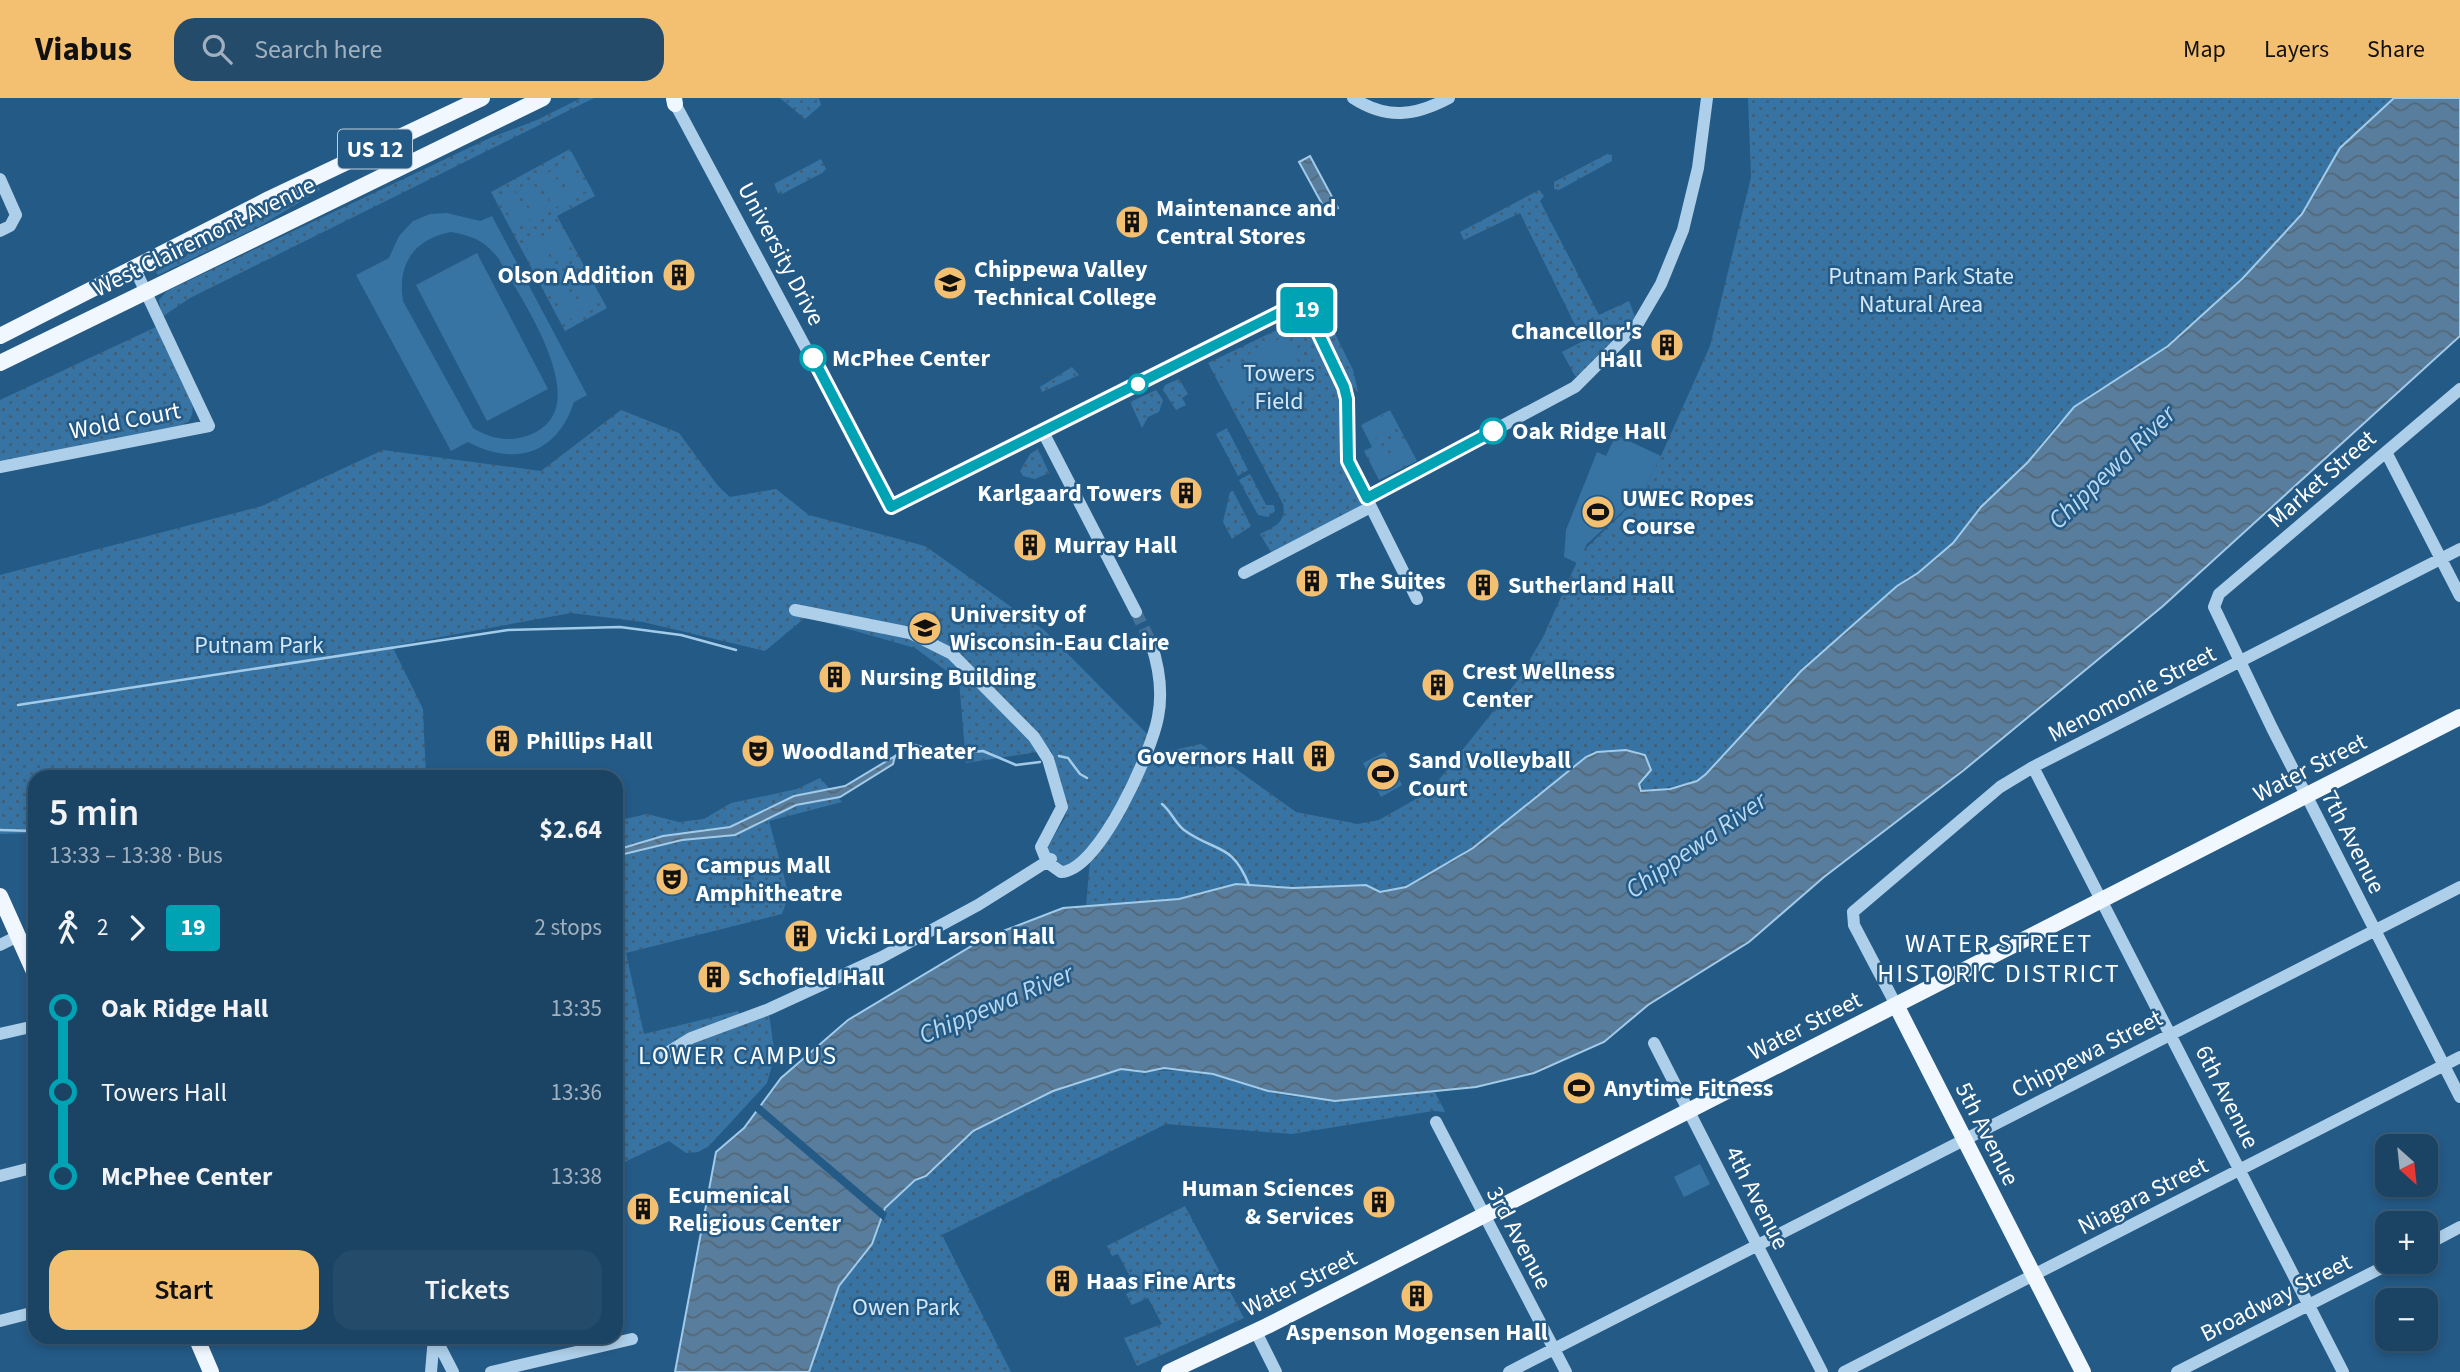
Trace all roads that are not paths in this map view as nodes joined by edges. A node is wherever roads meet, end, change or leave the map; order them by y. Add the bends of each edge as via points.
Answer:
1 (482, 98) edge
2 (543, 98) edge
3 (1353, 98) edge
4 (1450, 98) edge
5 (1707, 98) edge
6 (674, 100) edge
7 (0, 179) edge
8 (0, 231) edge
9 (134, 267) junction
10 (145, 290) junction
11 (0, 336) edge
12 (0, 363) edge
13 (2460, 389) edge
14 (1042, 432) junction
15 (2386, 452) junction
16 (0, 467) edge
17 (1366, 504) junction
18 (2460, 549) edge
19 (2441, 558) junction
20 (1244, 573) dead end
21 (2460, 596) edge
22 (1417, 599) dead end
23 (2214, 604) joint
24 (795, 610) dead end
25 (1136, 612) tunnel mouth
26 (1151, 643) tunnel mouth
27 (2241, 662) junction
28 (2460, 717) edge
29 (2033, 767) junction
30 (2306, 796) junction
31 (1050, 860) junction
32 (2460, 887) edge
33 (0, 896) edge
34 (2102, 900) junction
35 (1852, 917) joint
36 (2375, 931) junction
37 (18, 936) junction
38 (0, 945) edge
39 (28, 958) edge
40 (1896, 1005) junction
41 (28, 1028) edge
42 (0, 1034) edge
43 (2172, 1034) junction
44 (1654, 1043) dead end
45 (665, 1054) dead end
46 (2460, 1057) edge
47 (2443, 1065) junction
48 (2460, 1097) edge
49 (1688, 1111) junction
50 (1436, 1122) dead end
51 (1964, 1140) junction
52 (28, 1169) edge
53 (2240, 1170) junction
54 (0, 1176) edge
55 (1484, 1216) junction
56 (2460, 1227) edge
57 (2438, 1239) edge
58 (1759, 1246) junction
59 (2375, 1271) edge
60 (2034, 1275) junction
61 (2309, 1305) junction
62 (28, 1314) edge
63 (0, 1321) edge
64 (1255, 1330) junction
65 (632, 1339) dead end
66 (623, 1341) edge
67 (199, 1344) edge
68 (433, 1344) edge
69 (438, 1344) edge
70 (611, 1344) edge
71 (1554, 1349) junction
72 (211, 1372) edge
73 (431, 1372) edge
74 (453, 1372) edge
75 (491, 1372) edge
76 (1169, 1372) edge
77 (1276, 1372) edge
78 (1509, 1372) edge
79 (1566, 1372) edge
80 (1822, 1372) edge
81 (1844, 1372) edge
82 (2083, 1372) edge
83 (2177, 1372) edge
84 (2343, 1372) edge

1 - 9 main road, West Clairemont Avenue / US 12
2 - 10 main road, West Clairemont Avenue / US 12
3 - 4 street via 1372,110 1393,113 1417,112
5 - 17 street via 1698,168 1683,230 1637,325 1575,387
6 - 14 street, University Drive via 891,507
7 - 8 street via 16,215 10,226
9 - 10 street, Wold Court
9 - 11 main road, West Clairemont Avenue / US 12
10 - 12 main road, West Clairemont Avenue / US 12
10 - 16 street, Wold Court via 209,426
13 - 15 street, Market Street
14 - 17 street, University Drive via 1303,301 1344,387 1348,461
14 - 25 street
15 - 19 street
15 - 23 street, Market Street
17 - 20 street
17 - 22 street
18 - 19 street, Menomonie Street
19 - 21 street
19 - 27 street, Menomonie Street
23 - 27 street, 7th Avenue
24 - 31 street via 910,633 952,654 1041,747 1058,791 1060,814 1041,847
26 - 31 street via 1160,697 1156,727 1142,764 1119,810 1079,866 1061,872
27 - 29 street, Menomonie Street
27 - 30 street, 7th Avenue
28 - 30 main road, Water Street
29 - 34 street, 6th Avenue
29 - 35 street, Menomonie Street via 2000,788 1858,906
30 - 34 main road, Water Street
30 - 36 street, 7th Avenue
31 - 45 street via 882,957 769,1009 703,1033
32 - 36 street, Chippewa Street
33 - 37 main road
34 - 40 main road, Water Street
34 - 43 street, 6th Avenue
35 - 40 street, 5th Avenue
36 - 43 street, Chippewa Street
36 - 47 street, 7th Avenue
37 - 38 street
37 - 39 main road
40 - 49 main road, Water Street
40 - 51 main road, 5th Avenue
41 - 42 street
43 - 51 street, Chippewa Street
43 - 53 street, 6th Avenue
44 - 49 street, 4th Avenue
46 - 47 street, Niagara Street
47 - 48 street, 7th Avenue
47 - 53 street, Niagara Street
49 - 55 main road, Water Street
49 - 58 street, 4th Avenue
50 - 55 street, 3rd Avenue
51 - 58 street, Chippewa Street
51 - 60 main road, 5th Avenue
52 - 54 street
53 - 60 street, Niagara Street
53 - 61 street, 6th Avenue
55 - 64 main road, Water Street
55 - 71 street, 3rd Avenue
56 - 57 street
58 - 71 street, Chippewa Street
58 - 80 street, 4th Avenue
59 - 61 street, Broadway Street
60 - 81 street, Niagara Street
60 - 82 main road, 5th Avenue
61 - 83 street, Broadway Street
61 - 84 street, 6th Avenue
62 - 63 street
64 - 76 main road, Water Street
64 - 77 street
65 - 66 street
67 - 72 main road
68 - 73 street
69 - 74 street
70 - 75 street
71 - 78 street, Chippewa Street
71 - 79 street, 3rd Avenue

